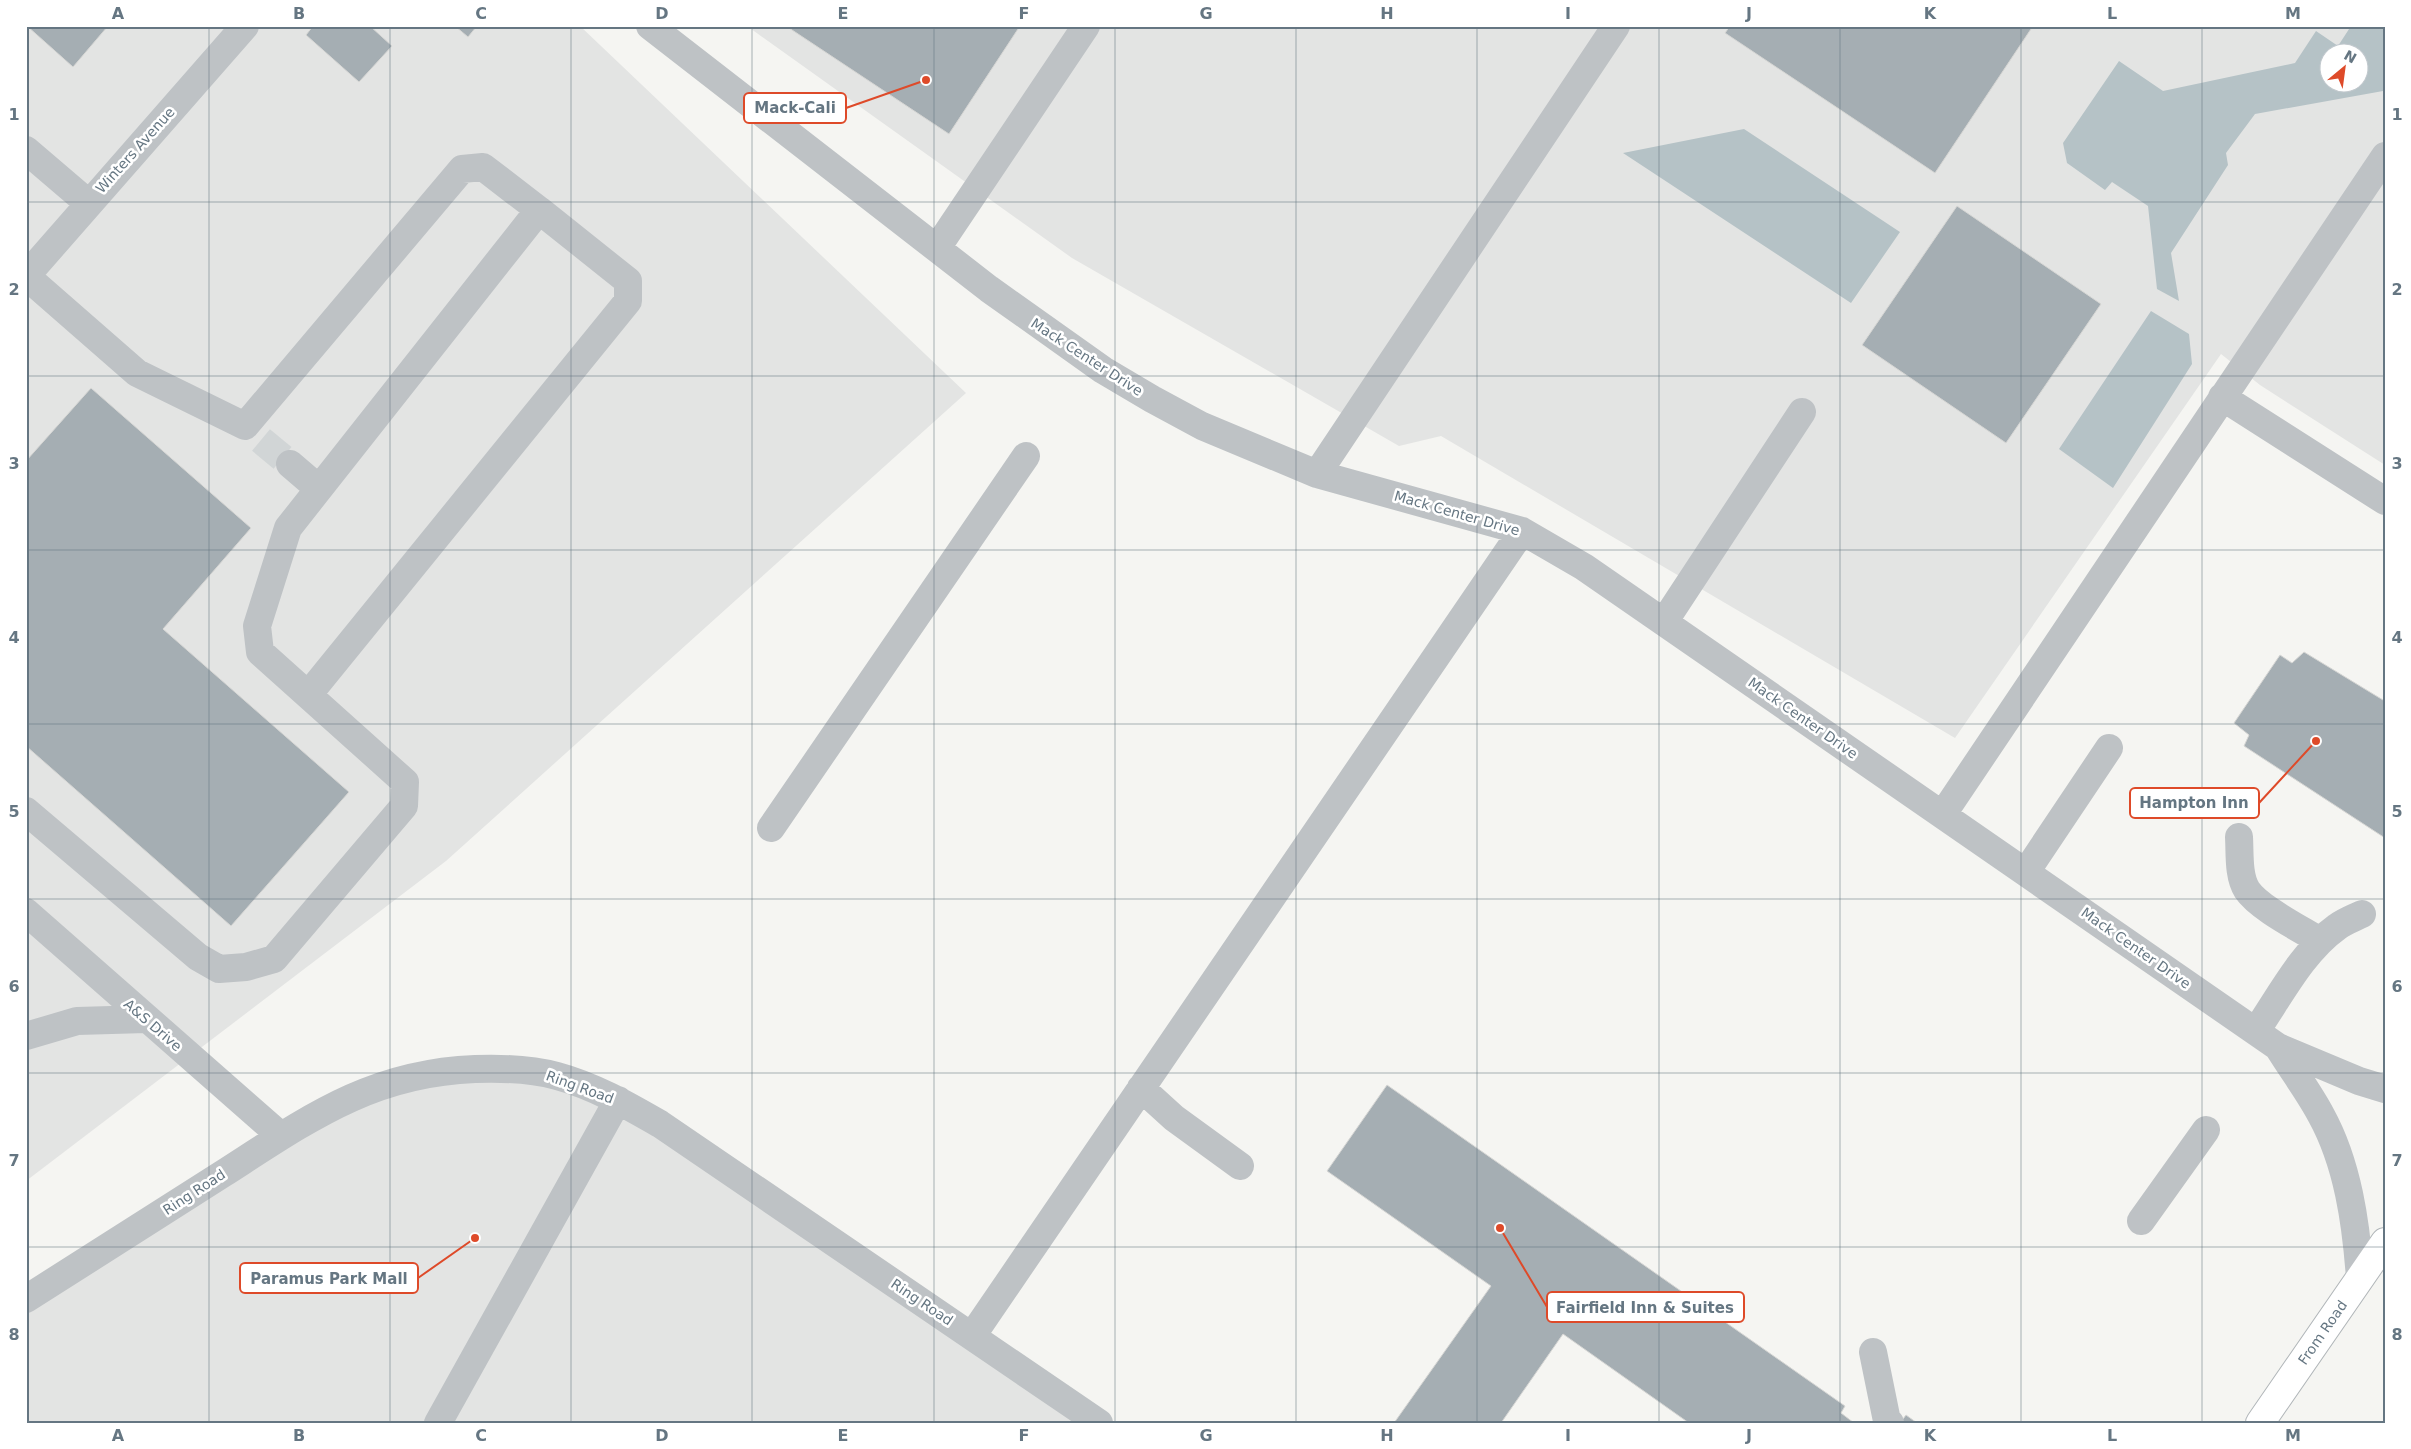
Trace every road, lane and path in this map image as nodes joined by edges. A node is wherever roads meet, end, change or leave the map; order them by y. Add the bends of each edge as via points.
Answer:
1 (650, 26) edge
2 (1086, 26) edge
3 (1616, 26) edge
4 (243, 27) edge
5 (26, 150) edge
6 (2385, 156) edge
7 (88, 203) junction
8 (538, 210) junction
9 (937, 248) junction
10 (26, 276) edge
11 (2222, 397) junction
12 (1802, 412) dead end
13 (1026, 456) dead end
14 (290, 464) tunnel mouth
15 (1317, 474) junction
16 (318, 488) junction
17 (2385, 501) edge
18 (1522, 531) junction
19 (1664, 622) junction
20 (308, 695) junction
21 (2109, 748) dead end
22 (26, 810) edge
23 (1943, 814) junction
24 (772, 828) dead end
25 (2239, 837) dead end
26 (2026, 872) junction
27 (26, 912) edge
28 (2362, 914) dead end
29 (2320, 941) junction
30 (146, 1019) junction
31 (2256, 1031) junction
32 (26, 1036) edge
33 (2278, 1047) junction
34 (1141, 1088) junction
35 (2385, 1089) edge
36 (618, 1100) junction
37 (2206, 1130) dead end
38 (281, 1136) junction
39 (1240, 1166) dead end
40 (2141, 1221) dead end
41 (2385, 1242) edge
42 (2360, 1278) junction
43 (26, 1299) edge
44 (972, 1336) junction
45 (1873, 1352) dead end
46 (438, 1423) edge
47 (1099, 1423) edge
48 (1890, 1423) edge
49 (2260, 1423) edge

1 - 9 street, Mack Center Drive
2 - 9 street
3 - 15 street
4 - 7 street, Winters Avenue
5 - 7 street
6 - 11 street
7 - 10 street, Winters Avenue
8 - 10 street via 483,167 462,169 253,433 137,373
8 - 16 street
8 - 20 street via 628,281 628,301
9 - 15 street, Mack Center Drive via 1036,324 1103,370 1202,426
11 - 17 street
11 - 23 street
12 - 19 street
13 - 24 street
14 - 16 street
15 - 18 street, Mack Center Drive
16 - 20 street via 288,528 257,626 260,652
18 - 19 street, Mack Center Drive via 1584,567
18 - 34 street
19 - 23 street, Mack Center Drive
20 - 22 street via 406,782 404,806 274,958 220,969 198,957
21 - 26 street
23 - 26 street, Mack Center Drive
25 - 29 street via 2241,872 2246,889 2257,901
26 - 31 street, Mack Center Drive
27 - 30 street, A&S Drive
28 - 29 street via 2338,926
29 - 31 street
30 - 32 street via 77,1022
30 - 38 street, A&S Drive
31 - 33 street, Mack Center Drive
33 - 35 street, Mack Center Drive
33 - 42 street, Mack Center Drive via 2322,1116 2333,1142 2351,1200
34 - 39 street via 1174,1118
34 - 44 street
36 - 38 street, Ring Road via 558,1076 522,1070 445,1070 410,1076 368,1090 334,1105
36 - 44 street, Ring Road via 707,1155
36 - 46 street
37 - 40 street
38 - 43 street, Ring Road
41 - 42 main road, From Road
42 - 49 main road, From Road
44 - 47 street, Ring Road
45 - 48 street

